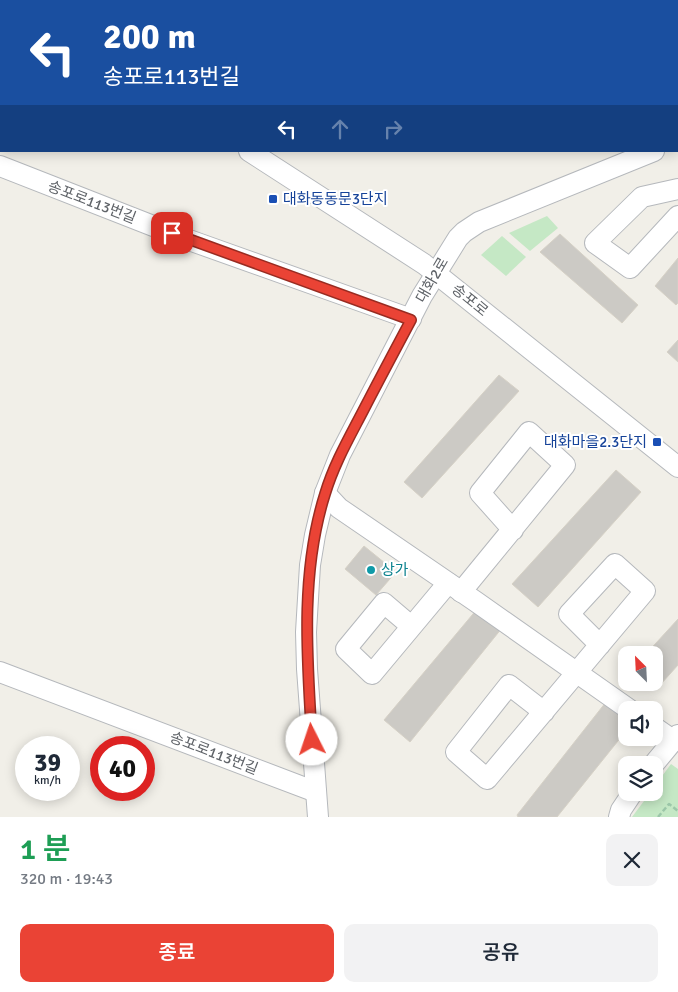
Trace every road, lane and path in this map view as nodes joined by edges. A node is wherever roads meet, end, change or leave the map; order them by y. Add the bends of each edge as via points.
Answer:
1 (251, 152) edge
2 (652, 152) edge
3 (0, 166) edge
4 (676, 193) edge
5 (678, 216) edge
6 (436, 274) junction
7 (411, 320) junction
8 (678, 467) edge
9 (325, 493) junction
10 (513, 530) junction
11 (455, 587) junction
12 (411, 626) dead end
13 (600, 645) dead end
14 (0, 672) edge
15 (577, 672) junction
16 (618, 701) edge
17 (544, 712) junction
18 (663, 732) edge
19 (676, 738) edge
20 (661, 756) edge
21 (316, 792) junction
22 (627, 801) edge
23 (678, 812) edge
24 (318, 817) edge
25 (619, 817) edge
26 (658, 817) edge

1 - 6 street, 송포로
2 - 6 street, 대화2로 via 471,226 458,238
3 - 7 street, 송포로113번길 via 189,240
4 - 5 street via 642,197 596,243 630,268
6 - 7 street, 대화2로
6 - 8 street, 송포로
7 - 9 street, 대화2로 via 340,455
9 - 11 street via 338,508
9 - 21 street, 대화2로 via 310,565 306,632
10 - 10 street via 480,492 529,432 565,465
10 - 11 street
11 - 12 street
11 - 15 street
13 - 15 street
14 - 21 street, 송포로113번길
15 - 16 street
15 - 17 street
17 - 17 street via 487,779 456,752 508,685
18 - 19 street
19 - 20 street
21 - 24 street, 대화2로
22 - 25 street
23 - 26 path via 669,804

